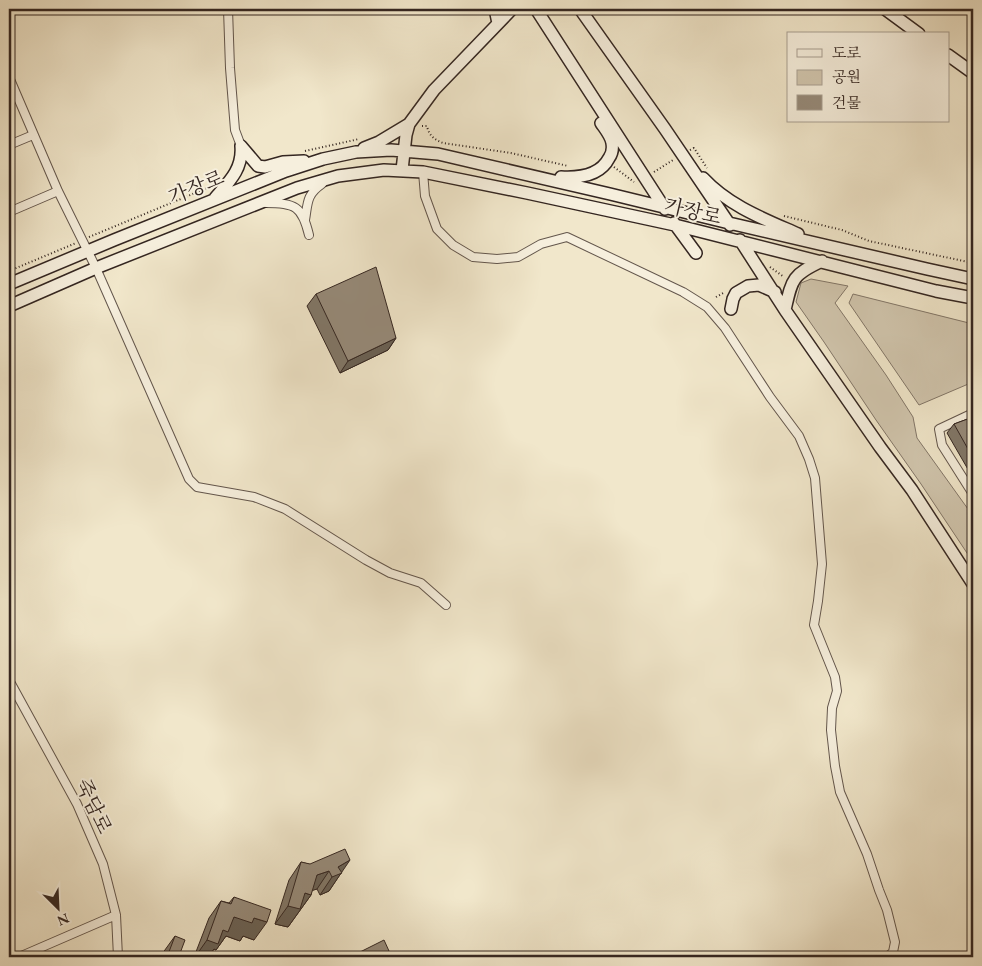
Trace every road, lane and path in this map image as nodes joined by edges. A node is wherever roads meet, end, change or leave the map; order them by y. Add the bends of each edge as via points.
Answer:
1 (228, 9) edge
2 (495, 9) edge
3 (512, 9) edge
4 (580, 9) edge
5 (885, 9) edge
6 (538, 12) edge
7 (498, 23) junction
8 (916, 32) edge
9 (950, 57) edge
10 (973, 74) edge
11 (9, 77) edge
12 (409, 124) junction
13 (427, 126) dead end
14 (33, 135) junction
15 (9, 145) edge
16 (241, 146) junction
17 (404, 150) junction
18 (356, 152) junction
19 (683, 155) junction
20 (322, 159) junction
21 (607, 162) junction
22 (570, 166) dead end
23 (402, 170) junction
24 (423, 172) junction
25 (518, 172) junction
26 (711, 172) dead end
27 (338, 176) junction
28 (645, 177) junction
29 (58, 191) junction
30 (212, 201) junction
31 (261, 203) junction
32 (664, 208) junction
33 (9, 212) edge
34 (778, 215) dead end
35 (306, 220) junction
36 (724, 222) junction
37 (675, 225) junction
38 (702, 232) junction
39 (309, 235) dead end
40 (741, 242) junction
41 (825, 246) junction
42 (87, 251) junction
43 (822, 261) junction
44 (973, 263) edge
45 (767, 265) dead end
46 (96, 268) junction
47 (973, 279) edge
48 (792, 282) junction
49 (9, 284) edge
50 (774, 292) junction
51 (973, 298) edge
52 (9, 306) edge
53 (731, 309) dead end
54 (785, 310) junction
55 (973, 413) edge
56 (973, 494) edge
57 (973, 584) edge
58 (446, 605) dead end
59 (9, 680) edge
60 (116, 915) junction
61 (19, 957) edge
62 (118, 957) edge
63 (887, 957) edge

1 - 16 street via 235,130
2 - 7 main road
3 - 7 main road
4 - 19 main road
5 - 8 main road
6 - 21 main road via 559,55 612,143
6 - 28 main road
7 - 12 main road via 434,90
9 - 10 main road
11 - 14 street
12 - 17 main road
12 - 18 main road
13 - 22 path via 435,140 443,143
14 - 15 street
14 - 29 street
16 - 20 main road via 258,166
16 - 30 main road via 242,157 237,170
17 - 18 main road, 가장로
17 - 23 main road
17 - 25 main road, 가장로 via 438,154
18 - 20 main road, 가장로
19 - 26 path via 694,148
19 - 28 path
19 - 36 main road
19 - 41 main road via 708,183 738,206
20 - 30 main road, 가장로
21 - 25 main road via 598,171 574,178
21 - 28 path via 635,182
23 - 24 main road, 가장로
23 - 27 main road, 가장로
24 - 37 main road, 가장로
24 - 63 street via 426,196 437,229 453,245 473,257 518,257 541,244 567,237 683,292 707,307 799,436 815,478 822,564 814,625 835,677 837,691 831,730 835,766 840,792 887,910 894,942 893,952
25 - 32 main road, 가장로
27 - 31 main road, 가장로
27 - 35 street via 313,190 308,198
28 - 32 main road
29 - 33 street
29 - 42 street
30 - 42 main road, 가장로
31 - 35 street via 294,206
31 - 46 main road, 가장로
32 - 36 main road, 가장로
32 - 37 main road
34 - 44 path via 842,230 869,241
35 - 39 street
36 - 38 main road
36 - 40 main road
36 - 41 main road, 가장로
37 - 38 main road, 가장로
37 - 38 main road via 696,253 696,242
38 - 40 main road, 가장로
40 - 43 main road, 가장로
40 - 50 main road
41 - 47 main road, 가장로
42 - 46 street
42 - 49 main road, 가장로
43 - 48 main road via 805,269
43 - 51 main road, 가장로
45 - 48 path
46 - 52 main road, 가장로
46 - 58 street via 189,479 197,487 254,497 285,509 390,573 422,583
48 - 54 main road
50 - 53 main road via 759,285 748,286 736,293
50 - 54 main road
54 - 57 main road via 912,490
55 - 56 street via 938,429 942,445
59 - 60 street, 죽담로 via 77,804 103,864
60 - 61 street
60 - 62 street, 죽담로

